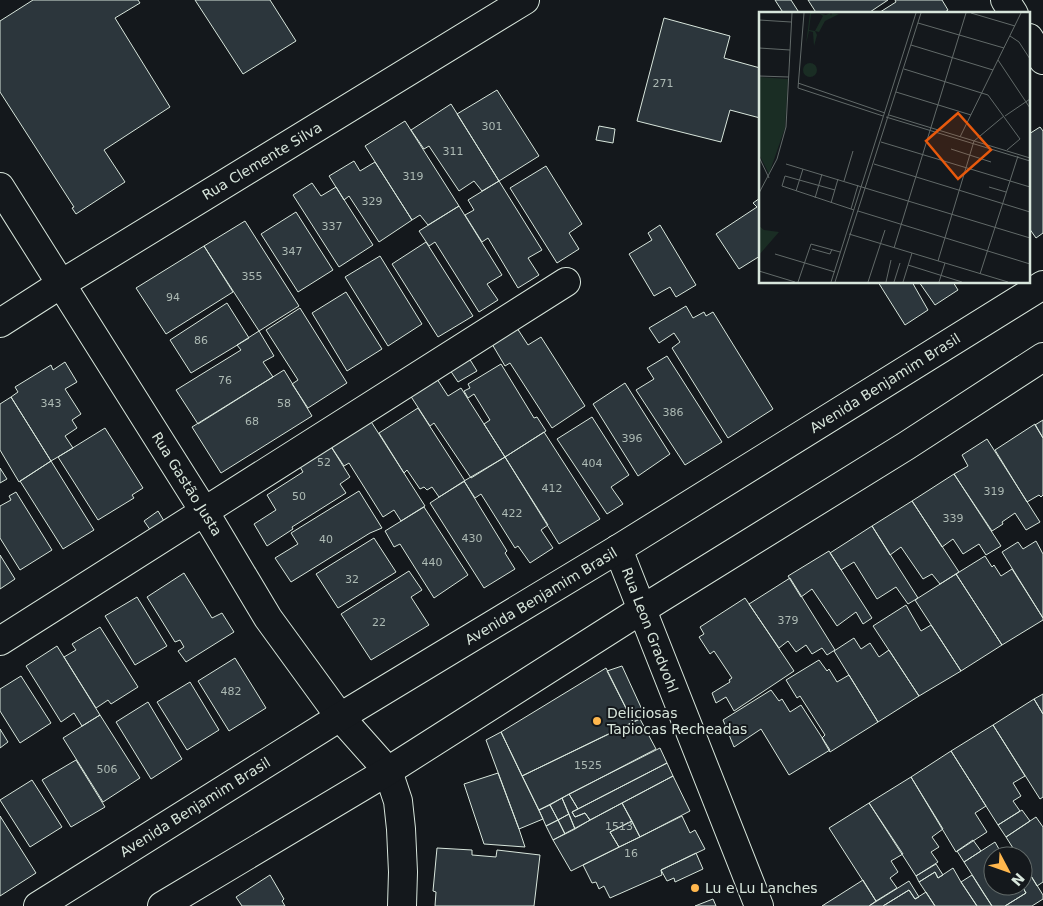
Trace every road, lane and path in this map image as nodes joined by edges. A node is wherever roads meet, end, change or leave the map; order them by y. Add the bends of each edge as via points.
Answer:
1 (525, 0) edge
2 (1005, 0) edge
3 (1013, 12) edge
4 (1030, 40) edge
5 (1043, 60) edge
6 (0, 187) edge
7 (566, 282) dead end
8 (61, 284) junction
9 (1043, 285) edge
10 (0, 323) edge
11 (1043, 357) edge
12 (204, 511) junction
13 (618, 549) junction
14 (642, 610) junction
15 (0, 641) edge
16 (340, 717) junction
17 (388, 772) junction
18 (38, 906) edge
19 (162, 906) edge
20 (402, 906) edge
21 (759, 906) edge

1 - 8 street, Rua Clemente Silva
2 - 3 street
4 - 5 street
6 - 8 street, Rua Gastão Justa
7 - 12 street
8 - 10 street, Rua Clemente Silva
8 - 12 street, Rua Gastão Justa
9 - 13 street, Avenida Benjamim Brasil
11 - 14 street
12 - 15 street
12 - 16 street, Rua Gastão Justa via 268,618
13 - 14 street, Rua Leon Gradvohl
13 - 16 street, Avenida Benjamim Brasil
14 - 17 street
14 - 21 street, Rua Leon Gradvohl
16 - 17 street, Rua Gastão Justa
16 - 18 street, Avenida Benjamim Brasil
17 - 19 street
17 - 20 street via 398,801 401,829

